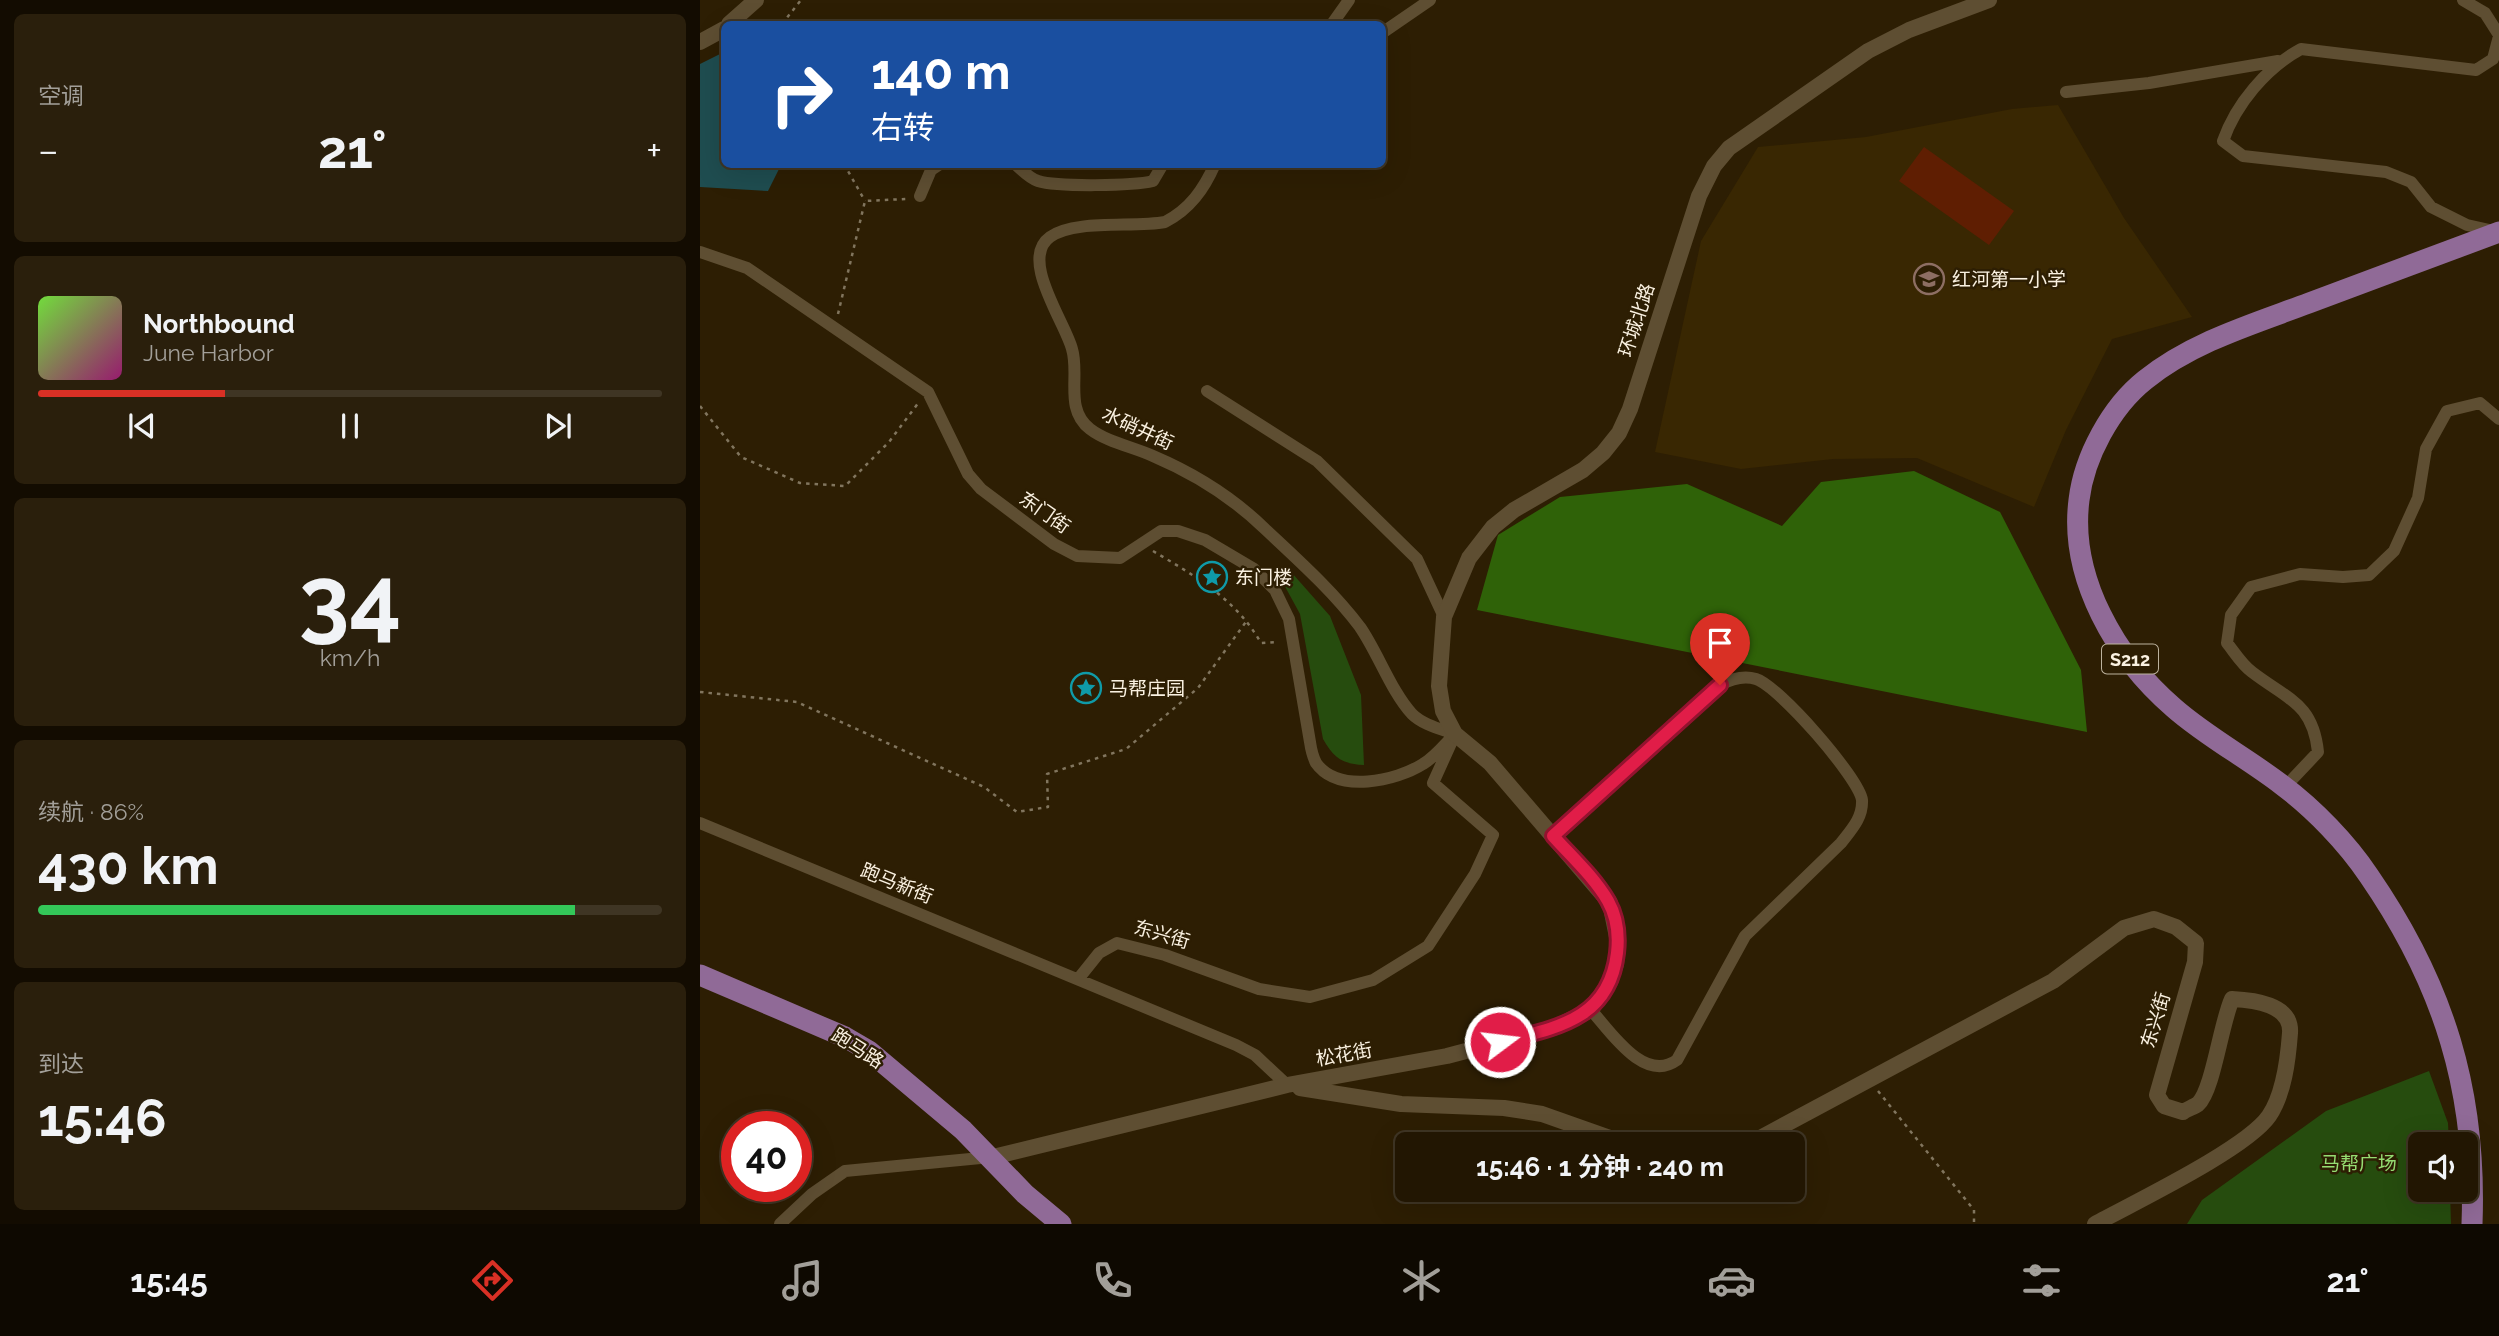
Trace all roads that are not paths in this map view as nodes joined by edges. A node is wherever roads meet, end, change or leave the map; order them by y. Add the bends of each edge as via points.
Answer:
1 (756, 0) edge
2 (1349, 0) edge
3 (1430, 0) edge
4 (1989, 0) edge
5 (2463, 0) edge
6 (732, 21) edge
7 (1334, 21) edge
8 (1386, 30) edge
9 (721, 31) edge
10 (2499, 35) edge
11 (700, 42) edge
12 (2278, 61) junction
13 (2066, 92) dead end
14 (934, 168) edge
15 (1021, 168) edge
16 (1161, 168) edge
17 (1213, 168) edge
18 (920, 195) road end
19 (2499, 232) edge
20 (700, 252) edge
21 (1207, 391) dead end
22 (2499, 419) edge
23 (1444, 617) junction
24 (1455, 734) junction
25 (2285, 787) junction
26 (700, 823) edge
27 (1553, 836) junction
28 (700, 975) edge
29 (1079, 978) junction
30 (1591, 1010) junction
31 (1287, 1085) junction
32 (1593, 1132) edge
33 (1772, 1132) edge
34 (993, 1157) junction
35 (780, 1224) edge
36 (1061, 1224) edge
37 (2095, 1224) edge
38 (2472, 1224) edge

1 - 6 street
2 - 7 street
3 - 8 street
4 - 23 street, 环城北路 via 1868,51 1730,148 1714,166 1699,196 1619,433 1583,470 1493,527 1469,558
5 - 10 street via 2485,13
9 - 11 street
10 - 12 street via 2493,59 2476,70 2301,49
12 - 13 street
12 - 19 street via 2231,119 2223,142 2243,156 2386,172 2411,182 2431,207 2467,225
14 - 18 street
15 - 16 street via 1044,182 1136,186 1153,181
17 - 24 street, 水硝井街 via 1206,186 1179,215 1165,222 1066,231 1049,237 1041,248 1041,278 1075,358 1073,397 1078,414 1088,428 1204,481 1261,525 1360,628 1412,714
19 - 25 main road, S212 via 2212,339 2143,381 2101,432 2082,473 2077,513 2083,569 2104,623 2173,708
20 - 24 street, 东门街 via 747,268 928,392 968,474 1054,544 1077,556 1121,558 1161,531 1178,531 1205,540 1254,569 1275,590 1289,619 1310,742 1315,761 1326,774 1356,782 1397,775 1424,764
21 - 23 street via 1317,461 1417,559
22 - 25 street via 2480,404 2447,411 2426,449 2418,498 2394,551 2369,575 2300,574 2251,587 2231,615 2227,643 2249,671 2295,701 2315,727 2318,752
23 - 24 street, 环城北路 via 1439,686 1443,711
24 - 27 street via 1490,763
24 - 29 street, 东兴街 via 1433,783 1493,835 1475,874 1428,946 1373,980 1310,997 1259,989 1117,943 1099,953
25 - 38 main road, S212 via 2330,829 2367,873 2413,943 2434,989 2453,1046 2470,1126
26 - 29 street, 跑马新街
27 - 30 street via 1598,886 1615,921 1616,964
27 - 30 street via 1732,679 1757,679 1770,686 1801,715 1860,791 1861,815 1854,826 1745,936 1677,1060 1670,1065 1640,1060
28 - 34 main road, 跑马路 via 869,1051
29 - 31 street via 1236,1045 1255,1055
30 - 31 street, 松花街 via 1553,1028 1447,1056
31 - 32 street via 1401,1104 1516,1110
31 - 34 street, 松花街
33 - 37 street, 东兴街 via 2053,981 2124,928 2154,919 2176,927 2196,943 2195,962 2157,1095 2164,1106 2183,1111 2198,1104 2207,1088 2232,999 2259,1000 2278,1010 2290,1029 2286,1072 2269,1116 2240,1143
34 - 35 street, 松花街 via 845,1171
34 - 36 main road, 跑马路 via 1025,1194

